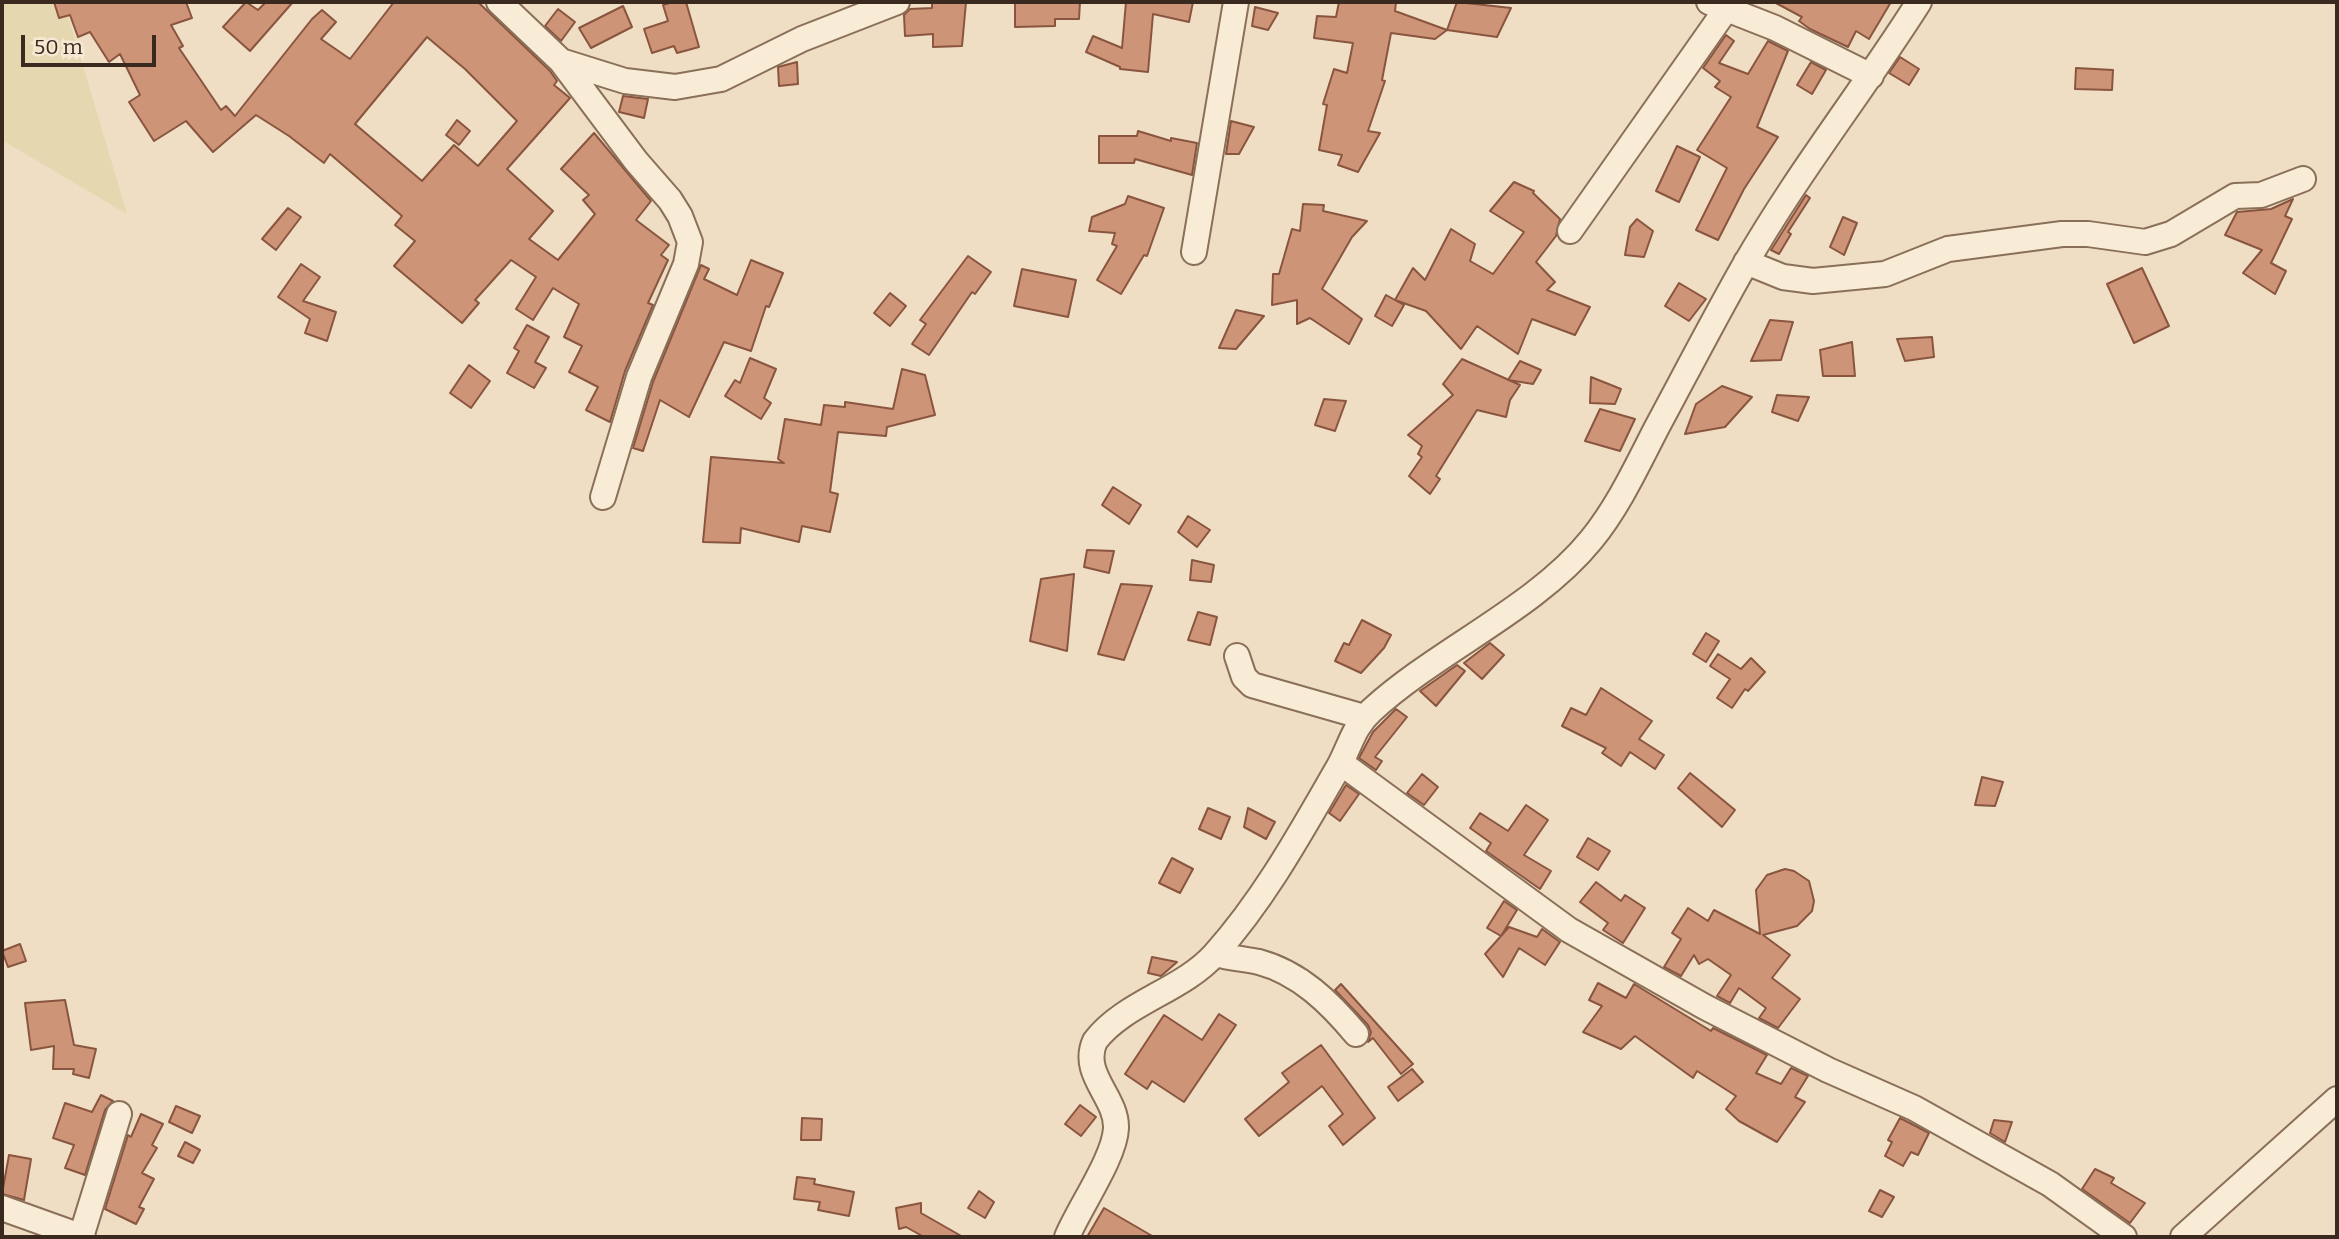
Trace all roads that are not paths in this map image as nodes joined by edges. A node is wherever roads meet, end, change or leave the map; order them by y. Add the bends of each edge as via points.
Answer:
1 (499, 2) edge
2 (897, 2) edge
3 (1236, 2) edge
4 (1919, 2) edge
5 (1718, 5) edge
6 (561, 61) junction
7 (1871, 76) junction
8 (2303, 180) dead end
9 (1570, 231) dead end
10 (1194, 252) dead end
11 (1746, 262) junction
12 (603, 497) dead end
13 (1237, 656) dead end
14 (1364, 717) junction
15 (1341, 763) junction
16 (1216, 954) junction
17 (1356, 1034) dead end
18 (2337, 1099) edge
19 (119, 1114) dead end
20 (2, 1208) edge
21 (82, 1237) edge
22 (1067, 1237) edge
23 (2124, 1237) edge
24 (2183, 1237) edge

1 - 6 street
2 - 6 street via 702,85 625,81
3 - 10 street
4 - 7 street
5 - 7 street
5 - 9 street
6 - 12 street via 670,200 690,242 686,264 639,377
7 - 11 street
8 - 11 street via 2261,195 2235,196 2171,234 2145,243 2062,234 1948,249 1895,272 1813,281 1783,277
11 - 14 street via 1591,540 1552,578
13 - 14 street via 1252,685
14 - 15 street
15 - 16 street via 1266,891
15 - 23 street via 1569,930 1705,1007 1914,1108 2050,1184
16 - 17 street via 1262,963 1305,985 1331,1003
16 - 22 street via 1095,1041 1091,1064 1116,1125 1113,1144
18 - 24 street
19 - 21 street
20 - 21 street

